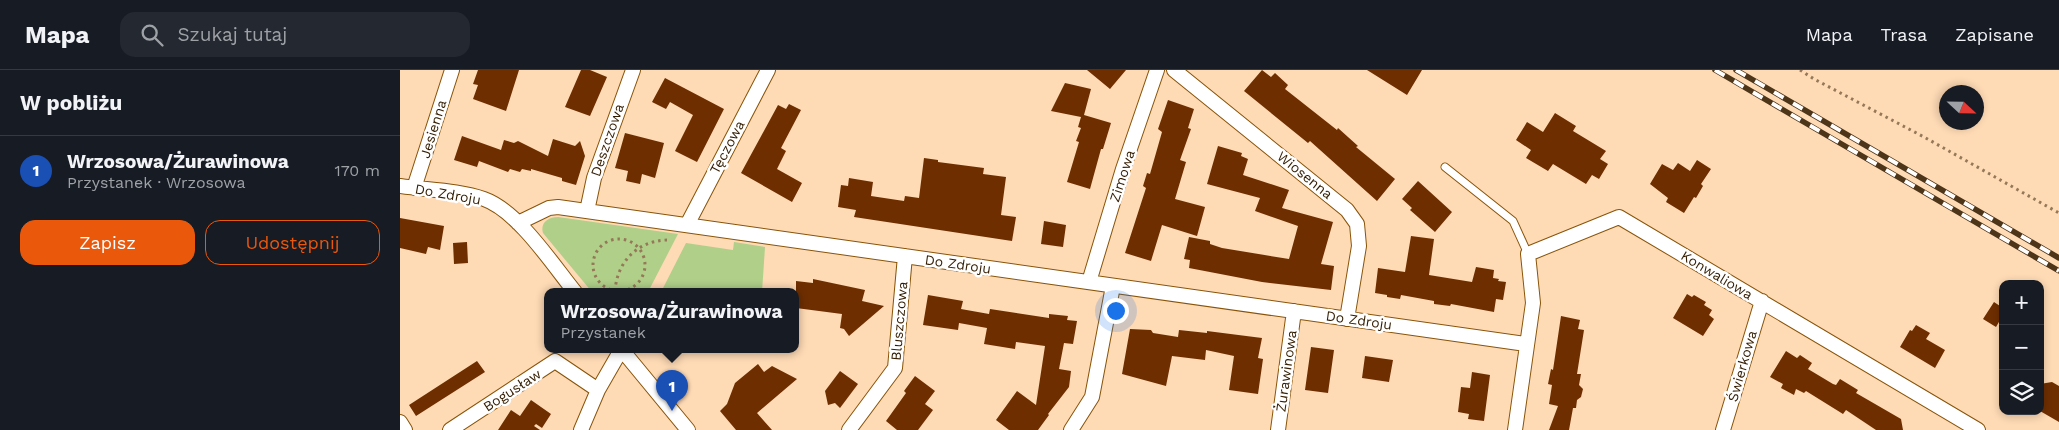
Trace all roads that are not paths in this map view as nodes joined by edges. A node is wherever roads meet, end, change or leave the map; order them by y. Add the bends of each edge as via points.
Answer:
1 (452, 70) edge
2 (633, 70) edge
3 (768, 70) edge
4 (1156, 70) edge
5 (1174, 70) edge
6 (1445, 167) dead end
7 (400, 186) edge
8 (414, 188) junction
9 (587, 211) junction
10 (518, 223) junction
11 (687, 225) junction
12 (1528, 254) junction
13 (905, 256) junction
14 (1089, 282) junction
15 (1113, 286) junction
16 (572, 288) edge
17 (1762, 301) junction
18 (1294, 311) junction
19 (1347, 319) junction
20 (1526, 344) junction
21 (620, 353) edge
22 (624, 353) edge
23 (598, 390) junction
24 (400, 422) edge
25 (406, 430) edge
26 (450, 430) edge
27 (581, 430) edge
28 (688, 430) edge
29 (849, 430) edge
30 (1071, 430) edge
31 (1278, 430) edge
32 (1515, 430) edge
33 (1723, 430) edge
34 (1978, 430) edge

1 - 8 street, Jesienna
2 - 9 street, Deszczowa via 594,178
3 - 11 street, Tęczowa
4 - 14 street, Zimowa
5 - 19 street, Wiosenna via 1335,199 1357,224 1358,246
6 - 12 lane via 1513,221
7 - 8 street, Do Zdroju
8 - 10 street, Do Zdroju via 485,199
9 - 10 street, Do Zdroju via 549,208
9 - 11 street, Do Zdroju
10 - 16 street
11 - 13 street, Do Zdroju
12 - 17 street, Konwaliowa via 1619,217
12 - 20 street via 1533,303
13 - 14 street, Do Zdroju
13 - 29 street, Bluszczowa via 896,368
14 - 15 street, Do Zdroju
15 - 18 street, Do Zdroju
15 - 30 street via 1092,397
17 - 33 street, Świerkowa
17 - 34 street, Konwaliowa
18 - 19 street, Do Zdroju
18 - 31 street, Żurawinowa
19 - 20 street, Do Zdroju
20 - 32 street
21 - 23 street
22 - 28 street
23 - 26 street, Bogusław via 555,361
23 - 27 street
24 - 25 street

